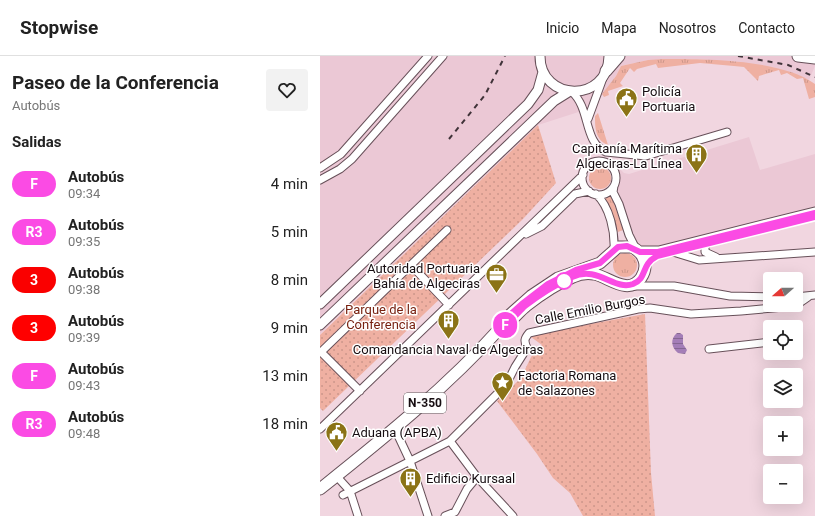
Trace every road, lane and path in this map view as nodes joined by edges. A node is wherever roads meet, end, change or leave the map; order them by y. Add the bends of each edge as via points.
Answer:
1 (428, 56) edge
2 (443, 56) edge
3 (534, 56) edge
4 (609, 56) edge
5 (619, 56) edge
6 (798, 56) edge
7 (815, 58) edge
8 (541, 64) edge
9 (605, 73) junction
10 (571, 92) junction
11 (588, 119) junction
12 (727, 132) dead end
13 (320, 168) edge
14 (583, 175) junction
15 (320, 180) edge
16 (614, 186) junction
17 (589, 190) junction
18 (596, 194) junction
19 (815, 213) edge
20 (815, 217) edge
21 (446, 230) dead end
22 (516, 241) junction
23 (707, 244) junction
24 (638, 251) junction
25 (673, 252) junction
26 (815, 252) edge
27 (611, 253) junction
28 (716, 257) junction
29 (410, 265) junction
30 (644, 269) junction
31 (614, 282) junction
32 (628, 285) junction
33 (652, 285) junction
34 (811, 296) edge
35 (763, 297) edge
36 (320, 304) edge
37 (449, 305) junction
38 (320, 325) edge
39 (502, 326) junction
40 (763, 343) edge
41 (709, 349) dead end
42 (360, 392) junction
43 (320, 429) edge
44 (395, 429) junction
45 (450, 441) junction
46 (410, 461) junction
47 (341, 477) junction
48 (476, 478) junction
49 (320, 490) edge
50 (350, 491) junction
51 (343, 495) dead end
52 (320, 496) edge
53 (358, 516) edge
54 (428, 516) edge
55 (445, 516) edge
56 (513, 516) edge

1 - 13 street via 341,154
2 - 15 street via 352,158 340,169
3 - 8 street
4 - 9 main road
5 - 9 highway
6 - 7 highway
8 - 10 main road via 553,84
8 - 36 main road via 538,90 528,104
9 - 10 main road via 590,88
9 - 11 street
10 - 11 street via 578,97
10 - 38 main road via 554,101
11 - 12 street via 591,136 600,150 615,154 646,156
14 - 16 street via 587,167 594,162 607,163 615,172
14 - 17 street via 584,183
14 - 22 street
16 - 18 street via 605,194
16 - 24 street via 616,201 631,242
17 - 18 street
17 - 22 street via 575,194 542,226 527,232
18 - 27 street via 602,200 614,232
19 - 24 highway, N-350 via 664,250 650,253
20 - 23 highway
21 - 29 street
22 - 37 street
23 - 25 highway
23 - 28 street via 705,252
24 - 27 highway, N-350 via 627,246
24 - 30 highway
25 - 28 street via 699,260
25 - 30 highway via 657,256
26 - 28 street
27 - 31 highway via 606,271
27 - 39 highway, N-350 via 600,263 576,270 548,284 503,321
29 - 37 street
29 - 42 street via 321,352
30 - 32 highway via 639,280
30 - 33 street
31 - 32 highway, N-350
31 - 39 highway, N-350 via 592,274 574,276 543,294
32 - 33 street
33 - 35 street via 674,286 730,296
34 - 45 street, Calle Emilio Burgos via 795,306 734,312 691,314 650,308 638,309 529,333 524,342 527,348 506,385
37 - 42 street
39 - 44 highway, N-350 via 445,385
40 - 41 street
42 - 43 street
44 - 46 street
44 - 47 highway, N-350
45 - 46 street, Calle Emilio Burgos
45 - 48 street
46 - 50 street, Calle Emilio Burgos
46 - 54 street
47 - 49 highway, N-350
47 - 50 street
47 - 52 highway, N-350
48 - 55 street via 455,512
48 - 56 street
50 - 51 street, Calle Emilio Burgos
50 - 53 street

